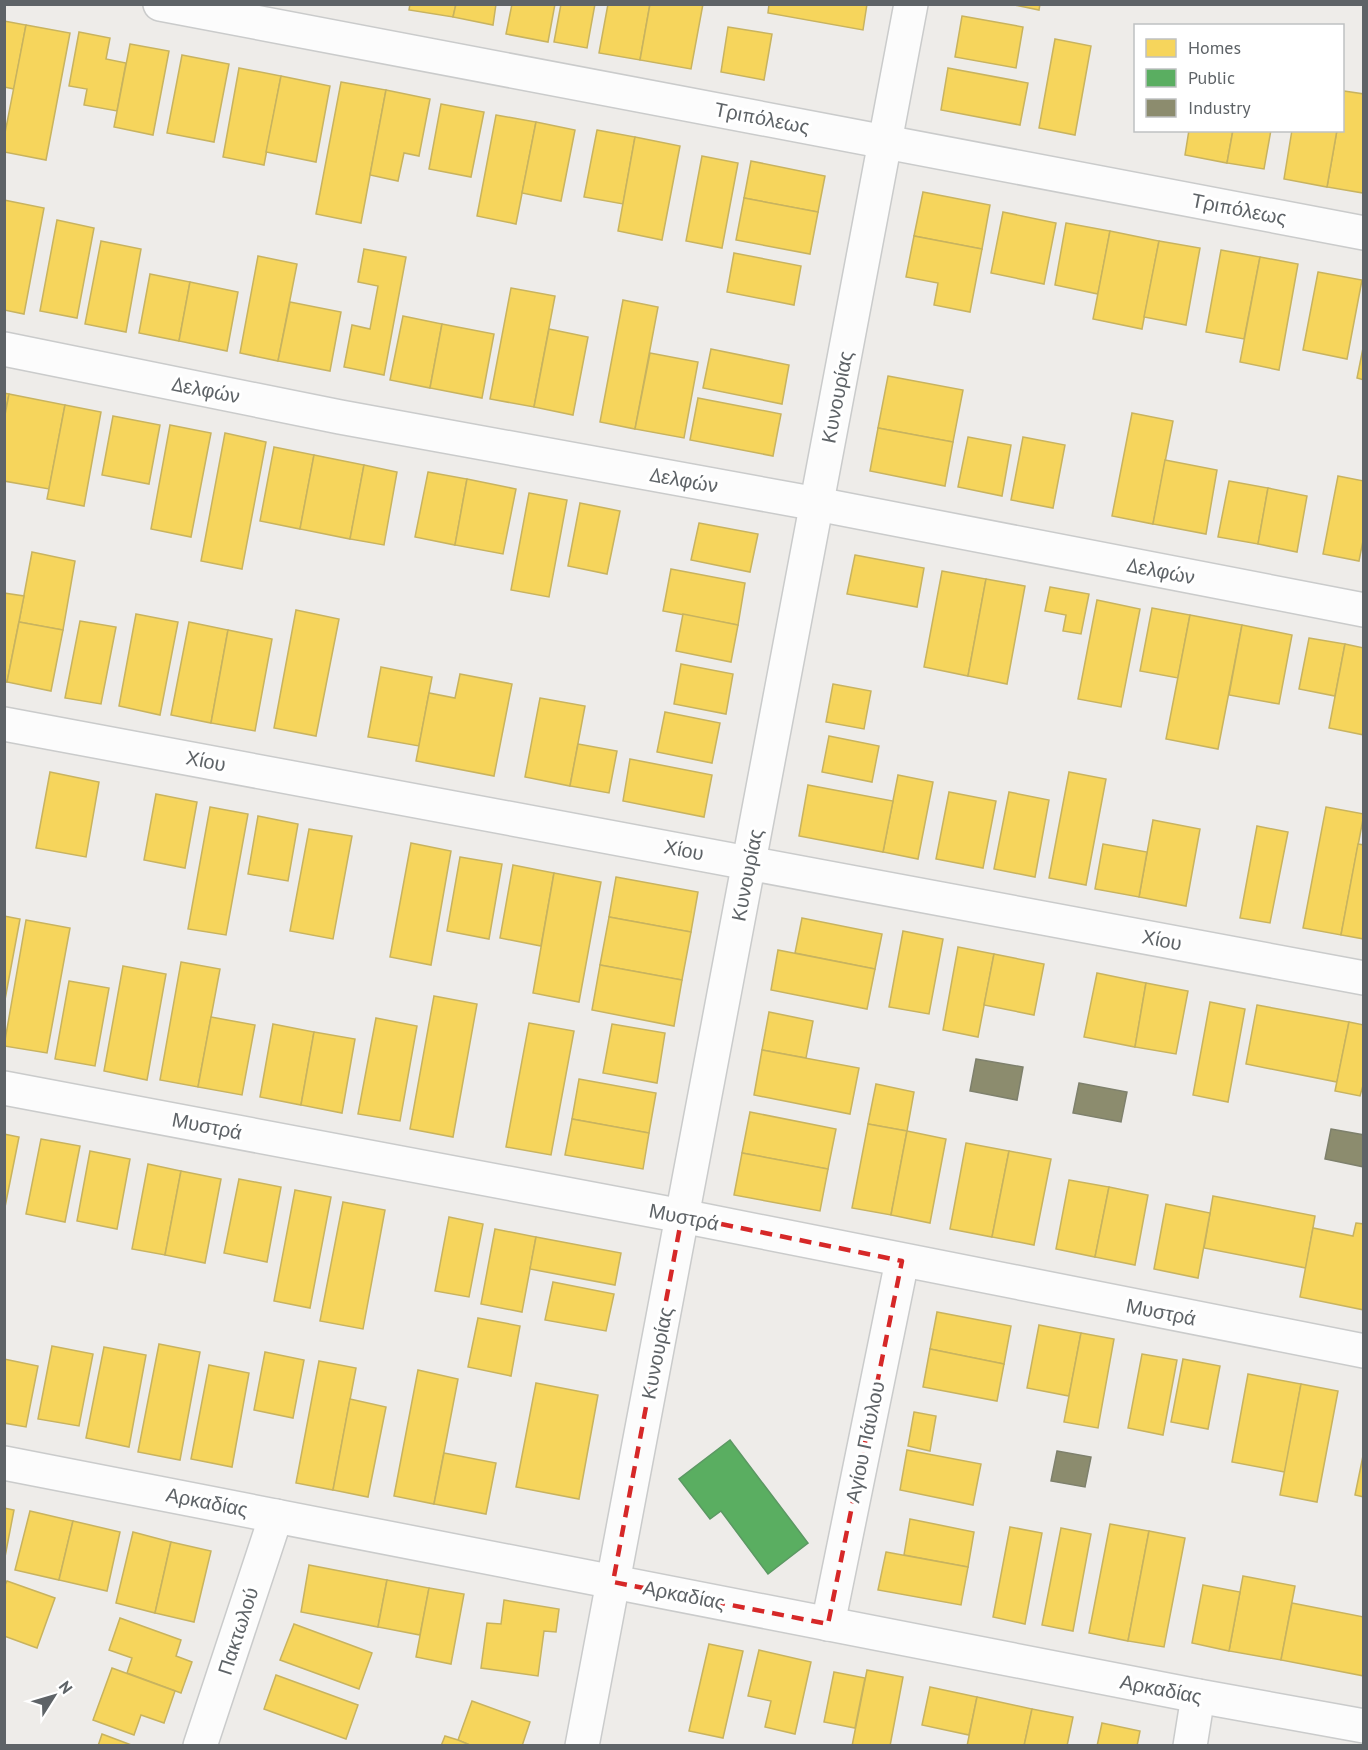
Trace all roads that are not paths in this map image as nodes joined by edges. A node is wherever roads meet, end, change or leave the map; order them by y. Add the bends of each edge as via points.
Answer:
1 (160, 4) edge
2 (911, 4) edge
3 (885, 141) junction
4 (1364, 233) edge
5 (4, 349) edge
6 (817, 504) junction
7 (1364, 610) edge
8 (4, 724) edge
9 (749, 862) junction
10 (1364, 978) edge
11 (4, 1088) edge
12 (682, 1216) junction
13 (902, 1261) junction
14 (1364, 1352) edge
15 (4, 1463) edge
16 (276, 1516) junction
17 (613, 1582) junction
18 (828, 1623) junction
19 (1198, 1696) junction
20 (1364, 1726) edge
21 (200, 1746) edge
22 (582, 1746) edge
23 (1190, 1746) edge

1 - 3 street, Τριπόλεως
2 - 3 street, Κυνουρίας
3 - 4 street, Τριπόλεως
3 - 6 street, Κυνουρίας
5 - 6 street, Δελφών via 340,417
6 - 7 street, Δελφών
6 - 9 street, Κυνουρίας
8 - 9 street, Χίου
9 - 10 street, Χίου
9 - 12 street, Κυνουρίας
11 - 12 street, Μυστρά
12 - 13 street, Μυστρά
12 - 17 street, Κυνουρίας
13 - 14 street, Μυστρά
13 - 18 street, Αγίου Πάυλου
15 - 16 street, Αρκαδίας
16 - 17 street, Αρκαδίας
16 - 21 street, Πακτωλού
17 - 18 street, Αρκαδίας
17 - 22 street, Κυνουρίας
18 - 19 street, Αρκαδίας
19 - 20 street, Αρκαδίας
19 - 23 street

